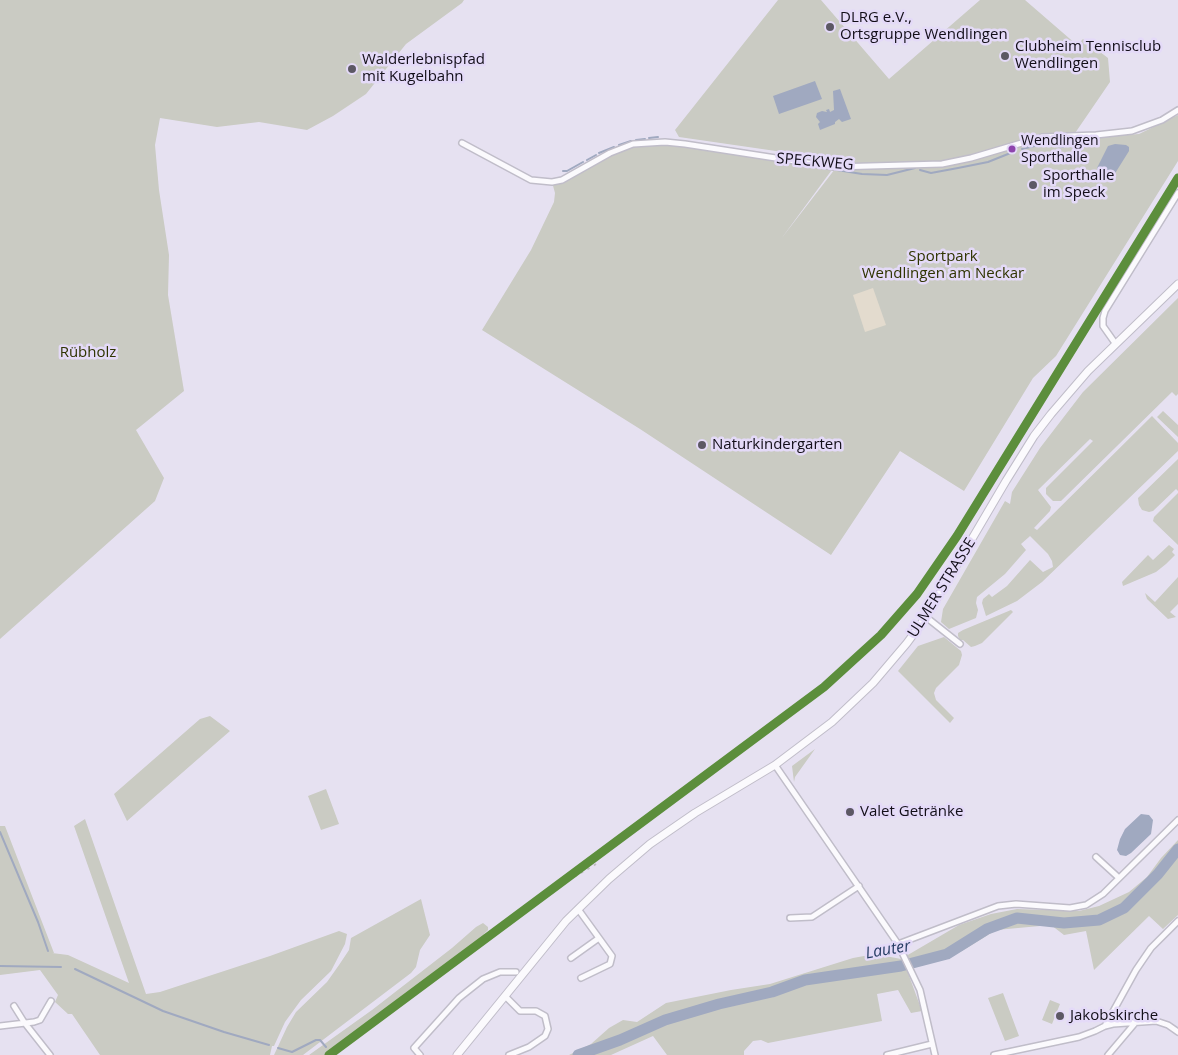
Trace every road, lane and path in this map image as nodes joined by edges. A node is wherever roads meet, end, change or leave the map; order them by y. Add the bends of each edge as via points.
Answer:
1 (1178, 110) edge
2 (462, 143) dead end
3 (1178, 193) edge
4 (1178, 284) edge
5 (1115, 343) junction
6 (926, 617) junction
7 (960, 644) dead end
8 (775, 765) junction
9 (1178, 820) edge
10 (1096, 857) dead end
11 (1119, 878) junction
12 (859, 886) junction
13 (578, 910) junction
14 (790, 918) dead end
15 (1178, 921) edge
16 (599, 938) junction
17 (898, 944) junction
18 (571, 958) dead end
19 (516, 972) dead end
20 (581, 978) dead end
21 (505, 996) junction
22 (52, 1001) dead end
23 (14, 1006) dead end
24 (24, 1022) junction
25 (1137, 1022) junction
26 (0, 1026) edge
27 (1105, 1026) junction
28 (1178, 1032) edge
29 (932, 1044) junction
30 (50, 1055) edge
31 (420, 1055) edge
32 (457, 1055) edge
33 (509, 1055) edge
34 (887, 1055) edge
35 (935, 1055) edge
36 (994, 1055) edge
37 (1108, 1055) edge

1 - 2 street, SPECKWEG via 1132,131 1096,136 1042,137 942,164 834,167 685,144 633,144 552,182 531,180
3 - 5 street via 1105,311 1104,326
4 - 5 main road, ULMER STRASSE
5 - 6 main road, ULMER STRASSE via 1069,392 1034,436
6 - 7 street
6 - 8 main road, ULMER STRASSE via 873,683 832,722
8 - 12 street
8 - 13 main road, ULMER STRASSE via 650,844 609,878
9 - 11 street
10 - 11 street
11 - 17 street via 1086,905 1070,908 998,906
12 - 14 street via 812,918
12 - 17 street
13 - 16 street
13 - 21 main road, ULMER STRASSE
15 - 27 street via 1136,970
16 - 18 street
16 - 20 street via 612,956 610,964
17 - 29 street via 920,990
19 - 31 street via 500,972 483,979 460,998 414,1048
21 - 32 main road, ULMER STRASSE
21 - 33 street via 520,1011 536,1011 545,1016 548,1029 545,1036 529,1047
22 - 24 street via 40,1020
23 - 24 street
24 - 26 street
24 - 30 street
25 - 27 street
25 - 28 street via 1156,1020
25 - 37 street
27 - 36 street via 1079,1037
29 - 34 street
29 - 35 street

